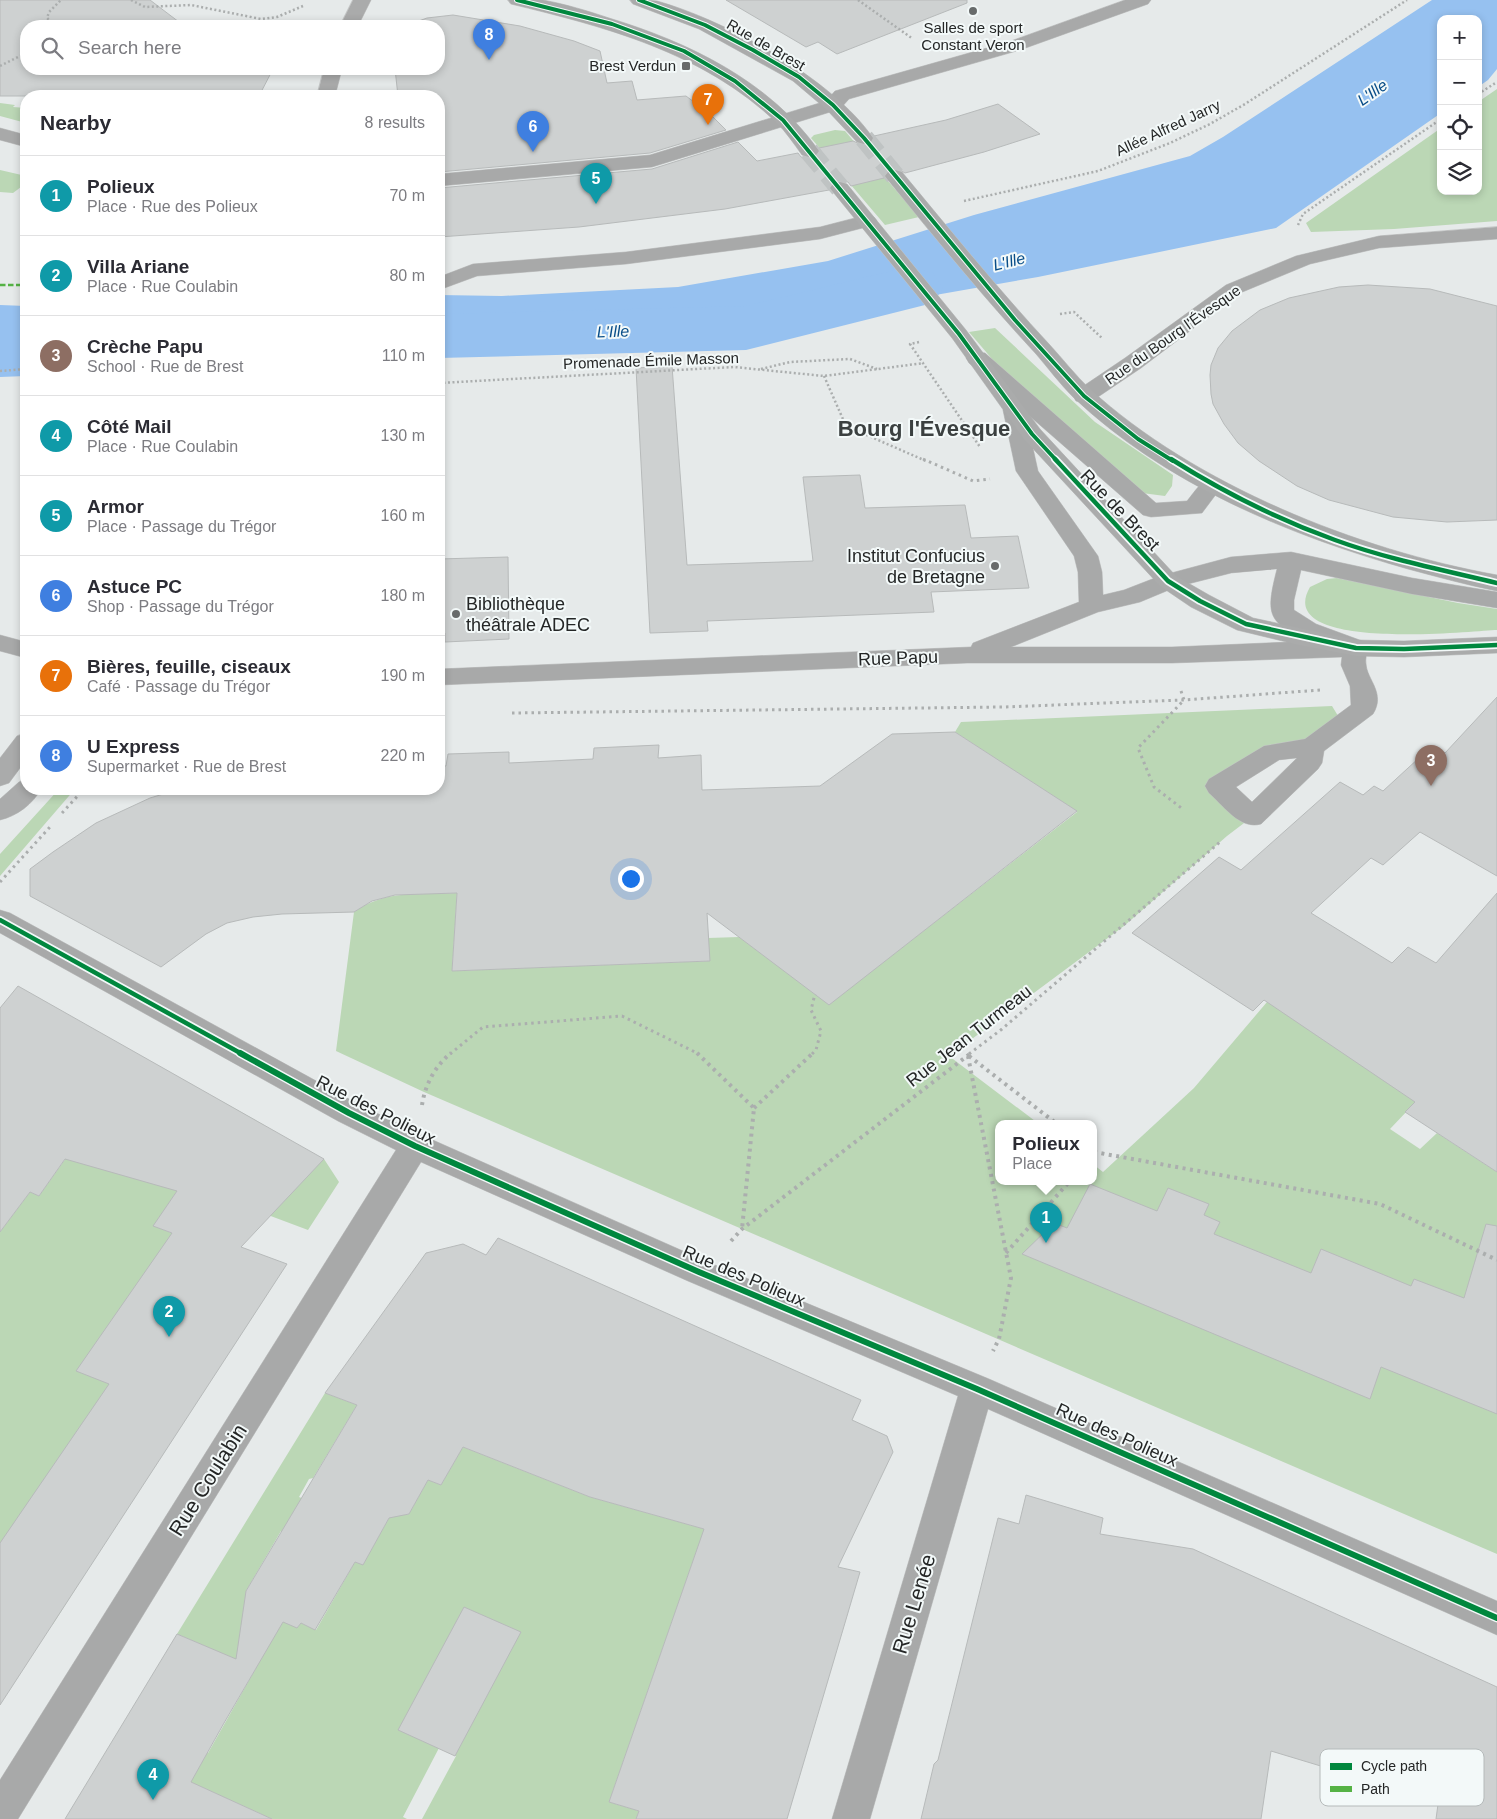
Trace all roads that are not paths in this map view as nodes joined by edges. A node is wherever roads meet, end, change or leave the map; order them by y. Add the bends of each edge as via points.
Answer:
1 (362, 0) edge
2 (517, 0) edge
3 (639, 0) edge
4 (1142, 0) edge
5 (352, 20) edge
6 (331, 75) edge
7 (328, 90) edge
8 (833, 105) junction
9 (783, 120) junction
10 (0, 134) edge
11 (864, 138) tunnel mouth
12 (20, 139) edge
13 (809, 151) tunnel mouth
14 (895, 176) tunnel mouth
15 (445, 179) edge
16 (840, 188) tunnel mouth
17 (871, 226) junction
18 (1497, 233) edge
19 (445, 282) edge
20 (974, 356) junction
21 (1084, 396) junction
22 (1014, 410) junction
23 (1212, 485) junction
24 (1291, 560) junction
25 (1168, 581) junction
26 (1497, 583) edge
27 (1497, 600) edge
28 (1091, 606) junction
29 (0, 643) edge
30 (1497, 645) edge
31 (20, 648) edge
32 (1356, 648) junction
33 (967, 655) junction
34 (445, 677) edge
35 (1312, 746) dead end
36 (20, 750) edge
37 (0, 777) edge
38 (22, 795) edge
39 (0, 811) edge
40 (0, 920) edge
41 (415, 1146) junction
42 (977, 1389) junction
43 (1497, 1618) edge
44 (0, 1814) edge
45 (851, 1819) edge

1 - 5 main road
2 - 9 main road via 612,24 684,51 735,81
3 - 8 main road, Rue de Brest via 705,26 753,50 799,77
4 - 8 street via 1014,46 842,95
6 - 7 main road
8 - 9 street
8 - 11 main road, Rue de Brest
9 - 13 main road
9 - 15 street via 652,161
10 - 12 street
14 - 21 main road
16 - 17 main road, Rue de Brest
17 - 19 street via 626,258 473,270
17 - 20 main road, Rue de Brest
18 - 21 street, Rue du Bourg l'Évesque via 1379,242 1303,260 1233,289
20 - 22 main road, Rue de Brest
20 - 23 street, Rue de Brest via 1151,510 1194,508
21 - 23 main road via 1138,439
22 - 25 main road, Rue de Brest via 1068,474
22 - 28 street, Rue de Brest via 1027,471 1086,556
23 - 26 main road via 1336,540
24 - 25 street via 1231,565
24 - 27 street
24 - 32 street via 1281,608 1285,617
25 - 28 street via 1131,596
25 - 32 main road, Rue de Brest via 1246,624
28 - 33 street
29 - 31 street
30 - 32 main road, Rue de Brest
32 - 33 street, Rue Papu via 1172,655
32 - 35 street via 1353,665 1363,697
33 - 34 street, Rue Papu
36 - 37 main road
38 - 39 main road
40 - 41 street, Rue des Polieux
41 - 42 street, Rue des Polieux via 699,1272
41 - 44 street, Rue Coulabin
42 - 43 street, Rue des Polieux
42 - 45 street, Rue Lenée

